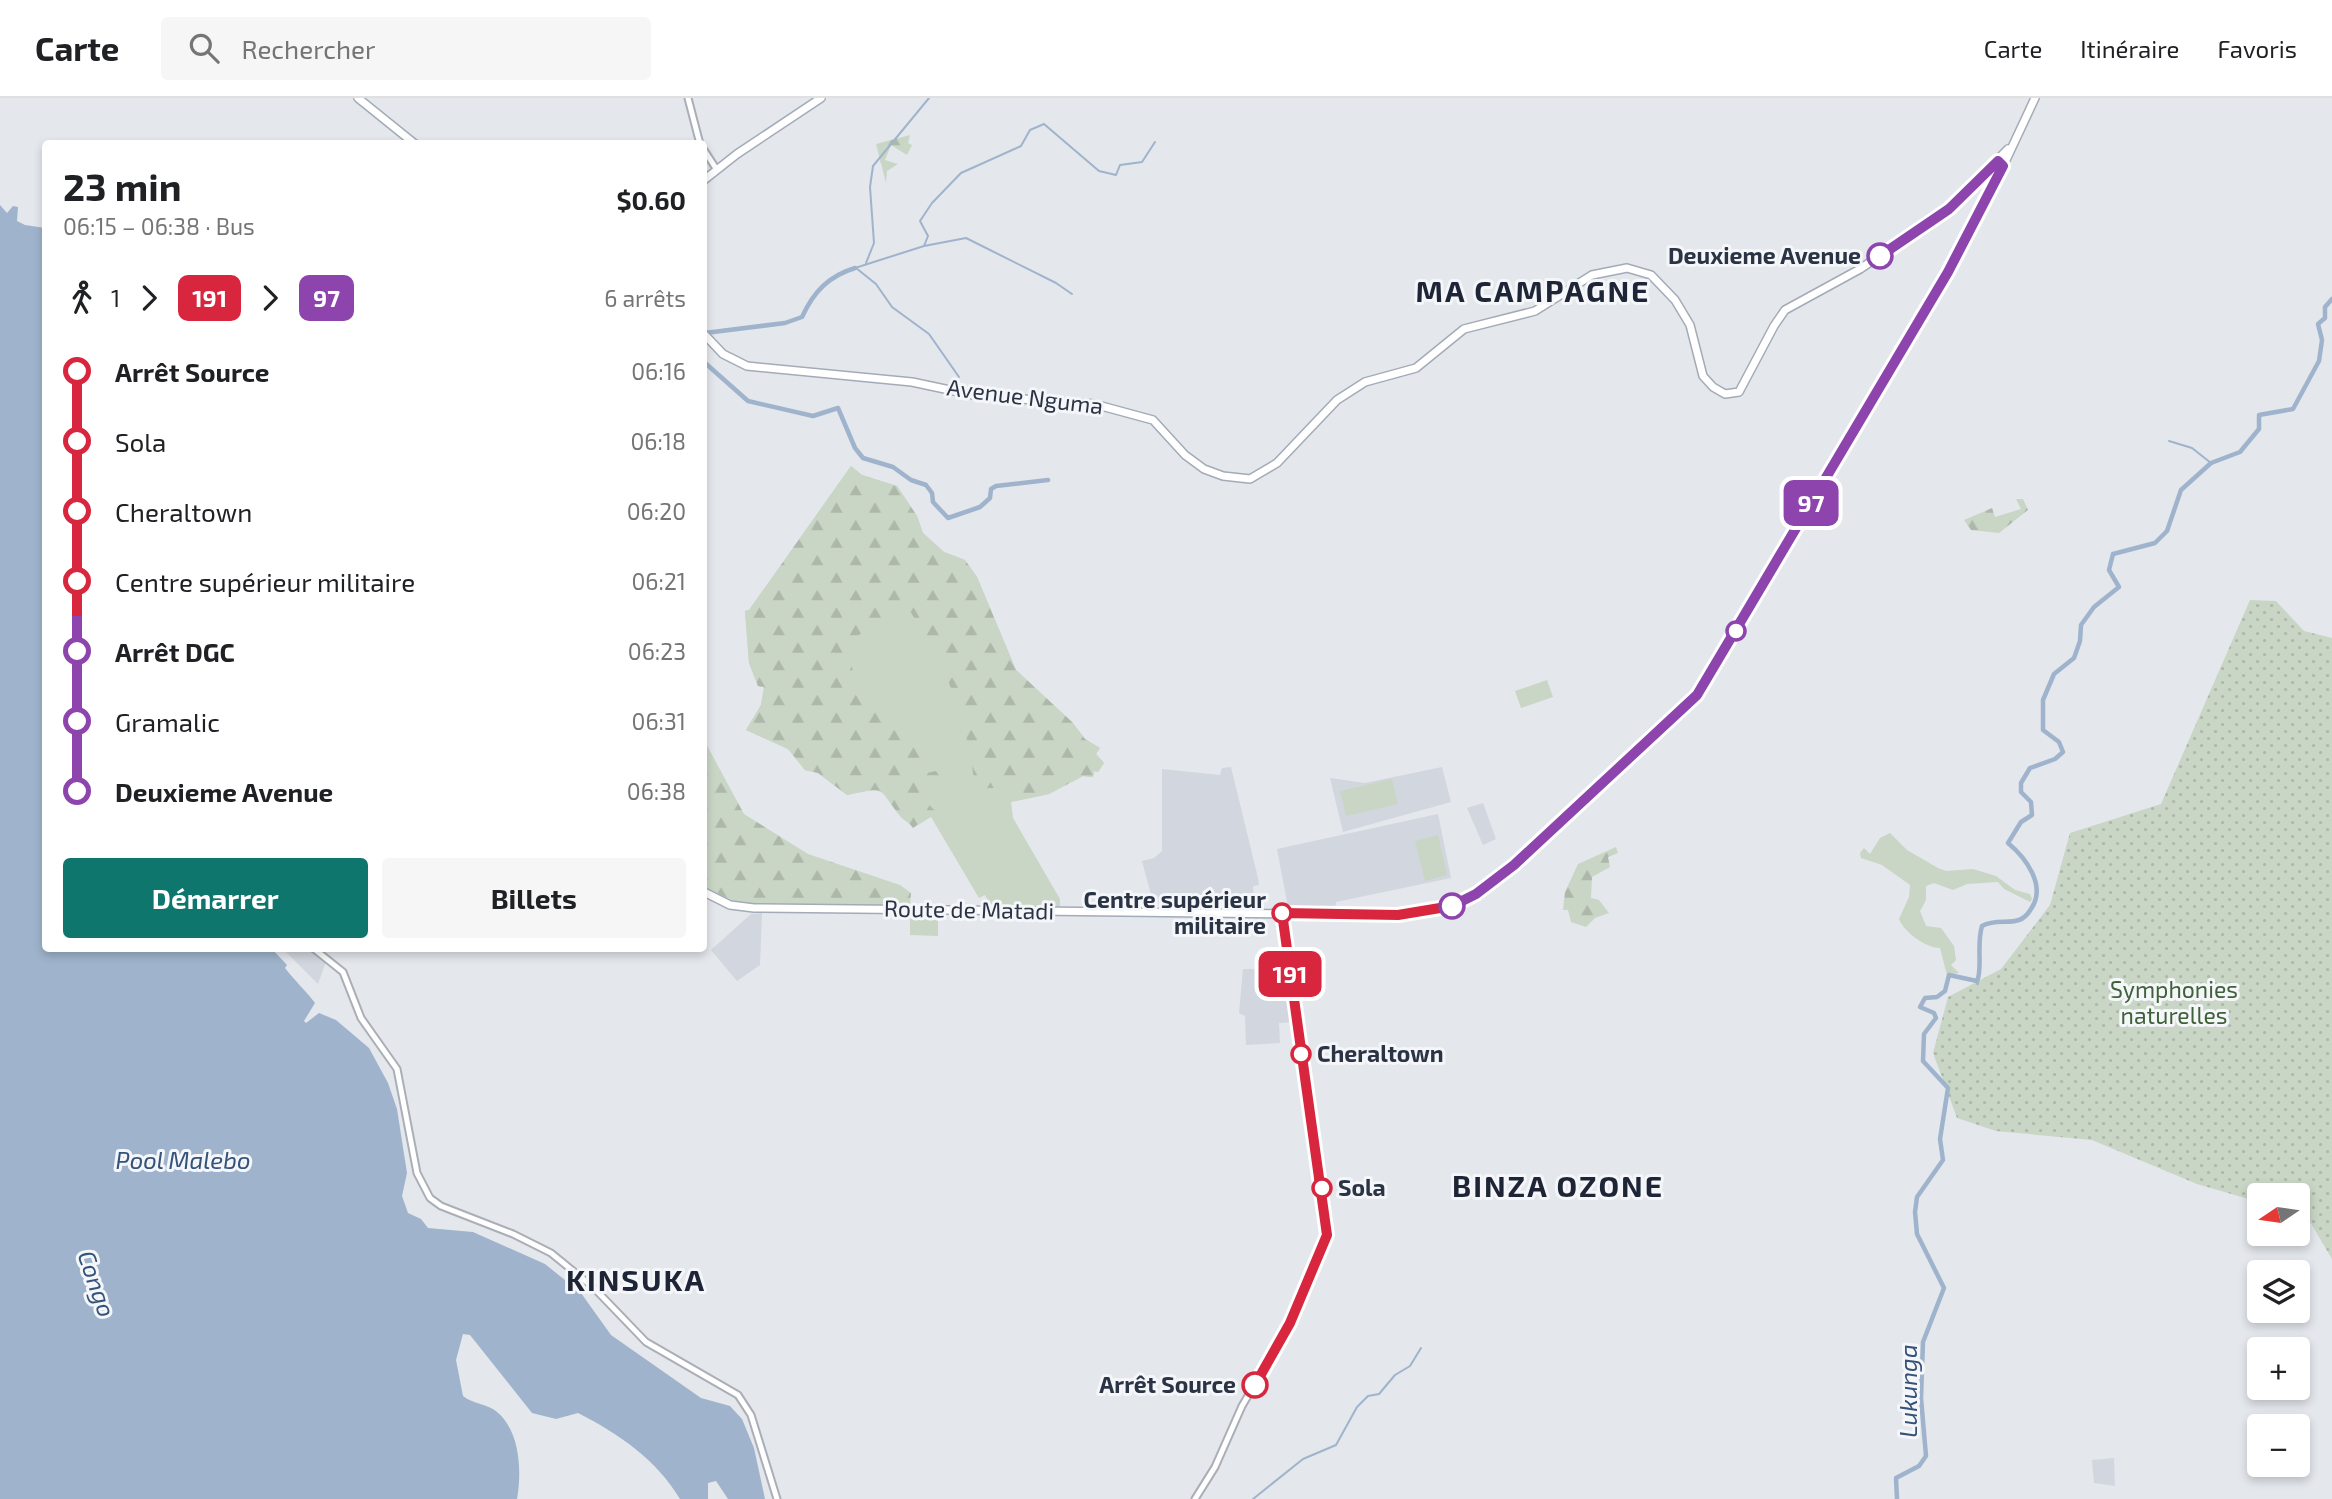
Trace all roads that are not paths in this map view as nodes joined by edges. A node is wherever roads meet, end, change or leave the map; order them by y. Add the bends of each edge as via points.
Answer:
1 (358, 98) edge
2 (365, 98) edge
3 (688, 98) edge
4 (821, 98) edge
5 (2034, 98) edge
6 (410, 140) edge
7 (416, 140) edge
8 (699, 140) edge
9 (707, 155) edge
10 (2001, 163) junction
11 (717, 170) junction
12 (707, 178) edge
13 (707, 337) edge
14 (707, 894) edge
15 (1282, 913) junction
16 (318, 952) edge
17 (777, 1499) edge
18 (1195, 1499) edge

1 - 6 main road
2 - 7 main road
3 - 8 main road
4 - 11 main road
5 - 10 main road, Avenue Nguma
9 - 11 main road
10 - 13 main road, Avenue Nguma via 1912,236 1786,310 1745,386 1736,393 1718,391 1703,376 1686,316 1664,286 1643,271 1615,269 1592,275 1535,311 1462,330 1416,368 1365,382 1337,400 1277,463 1250,479 1204,469 1185,455 1156,421 1117,409 747,366 723,354
10 - 15 main road, Route de Matadi via 1948,272 1711,674 1687,706 1514,865 1472,897 1415,914
11 - 12 main road
14 - 15 main road, Route de Matadi via 725,903 754,908
15 - 18 main road via 1327,1238 1290,1323
16 - 17 main road via 343,972 361,1018 397,1069 417,1172 430,1198 551,1253 594,1288 646,1342 738,1395 751,1415

